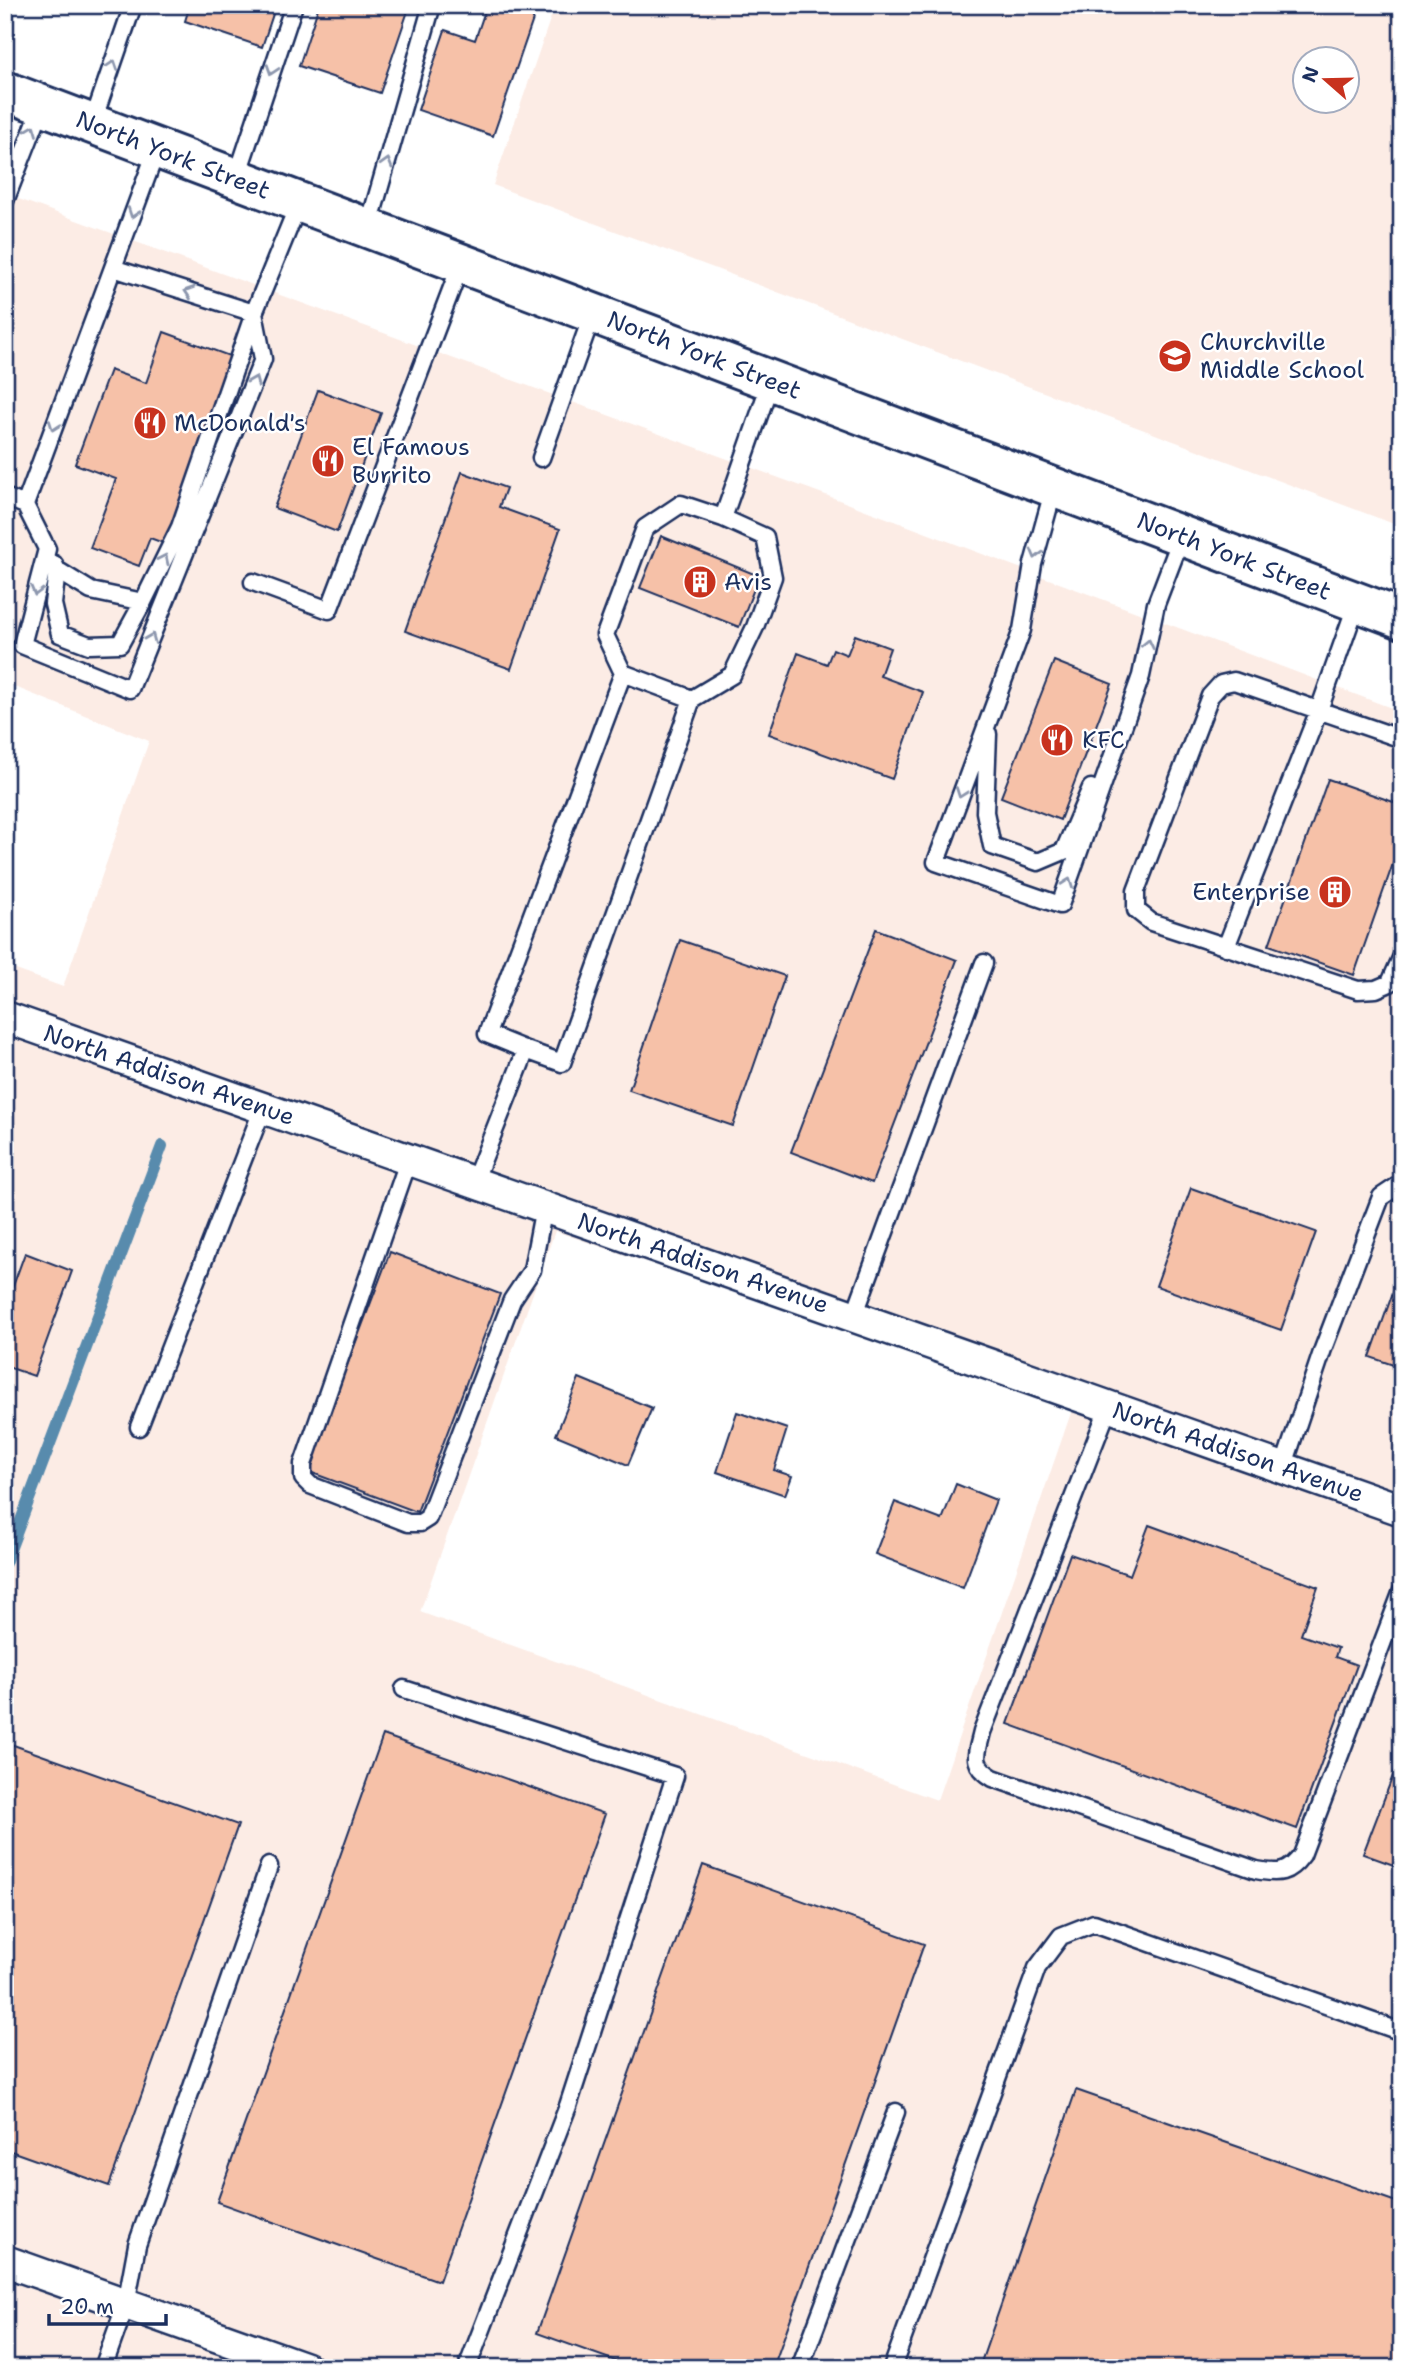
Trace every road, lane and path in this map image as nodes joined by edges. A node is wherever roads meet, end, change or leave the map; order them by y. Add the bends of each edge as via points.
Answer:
1 (133, 5) edge
2 (294, 5) edge
3 (432, 5) edge
4 (5, 92) edge
5 (42, 105) junction
6 (92, 124) junction
7 (157, 149) junction
8 (236, 179) junction
9 (5, 201) edge
10 (299, 202) junction
11 (368, 228) junction
12 (461, 264) junction
13 (113, 268) junction
14 (254, 313) junction
15 (593, 313) junction
16 (771, 380) junction
17 (541, 457) dead end
18 (1054, 488) junction
19 (5, 497) edge
20 (25, 505) junction
21 (723, 518) junction
22 (1182, 536) junction
23 (47, 549) junction
24 (57, 570) junction
25 (253, 583) dead end
26 (143, 602) junction
27 (1357, 602) junction
28 (1402, 619) edge
29 (623, 673) junction
30 (1141, 676) junction
31 (692, 699) junction
32 (1319, 710) junction
33 (989, 721) junction
34 (1402, 739) edge
35 (1226, 947) junction
36 (1402, 956) edge
37 (985, 963) dead end
38 (7, 1022) edge
39 (526, 1051) junction
40 (263, 1108) junction
41 (409, 1159) junction
42 (474, 1182) junction
43 (1402, 1183) edge
44 (544, 1207) junction
45 (854, 1316) junction
46 (1109, 1406) junction
47 (139, 1427) dead end
48 (1283, 1468) junction
49 (1402, 1510) edge
50 (1402, 1591) edge
51 (404, 1689) dead end
52 (269, 1866) dead end
53 (1402, 2032) edge
54 (896, 2112) dead end
55 (5, 2260) edge
56 (126, 2304) junction
57 (103, 2368) edge
58 (306, 2368) edge
59 (467, 2368) edge
60 (800, 2368) edge
61 (892, 2368) edge

6 -> 1 lane
2 -> 8 lane
11 -> 3 lane
4 - 5 main road, North York Street
5 - 6 main road, North York Street
9 -> 5 lane
6 - 7 main road, North York Street
7 - 8 main road, North York Street
7 -> 13 lane
8 - 10 main road, North York Street
10 - 11 main road, North York Street
10 - 14 lane
11 - 12 main road, North York Street
12 - 15 main road, North York Street
12 - 25 lane via 330,610
14 -> 13 lane
13 -> 20 lane
23 -> 14 lane via 22,645 130,689 263,359
26 -> 14 lane via 180,527
15 - 16 main road, North York Street
15 - 17 lane
16 - 18 main road, North York Street
16 - 21 lane
18 - 22 main road, North York Street
18 -> 33 lane via 1033,564 1022,630
19 - 20 lane
20 - 23 lane
21 - 29 lane via 681,504 645,528 605,635
21 - 31 lane via 765,537 773,577 733,675
22 - 27 main road, North York Street
30 -> 22 lane via 1156,604
23 - 24 lane
24 - 26 lane via 91,591
24 - 26 lane via 52,604 60,634 89,645 120,644
27 - 28 main road, North York Street
27 - 32 lane
29 - 31 lane
29 - 39 lane via 486,1034
30 - 33 lane via 1063,851 1038,862 992,846 985,812
33 -> 30 lane via 936,862 1060,905
31 - 39 lane via 562,1063
32 - 34 lane
32 - 35 lane
32 - 35 lane via 1234,681 1221,684 1210,695 1136,891 1136,910 1151,922
35 - 36 lane via 1358,990 1390,983
37 - 45 lane
38 - 40 street, North Addison Avenue
39 - 42 lane
40 - 41 street, North Addison Avenue
40 - 47 lane
41 - 42 street, North Addison Avenue
41 - 44 lane via 303,1464 303,1478 310,1485 408,1522 428,1518 512,1300 532,1270
42 - 44 street, North Addison Avenue
43 - 48 lane via 1381,1197
44 - 45 street, North Addison Avenue
45 - 46 street, North Addison Avenue
46 - 48 street, North Addison Avenue
46 - 50 lane via 982,1732 976,1757 986,1774 1256,1870 1273,1873 1292,1868
48 - 49 street, North Addison Avenue
51 - 59 lane via 675,1776 568,2106
52 - 56 lane via 137,2245
53 - 61 lane via 1094,1923 1061,1936 1037,1968
54 - 60 lane
55 - 56 street
56 - 57 lane
56 - 58 street

